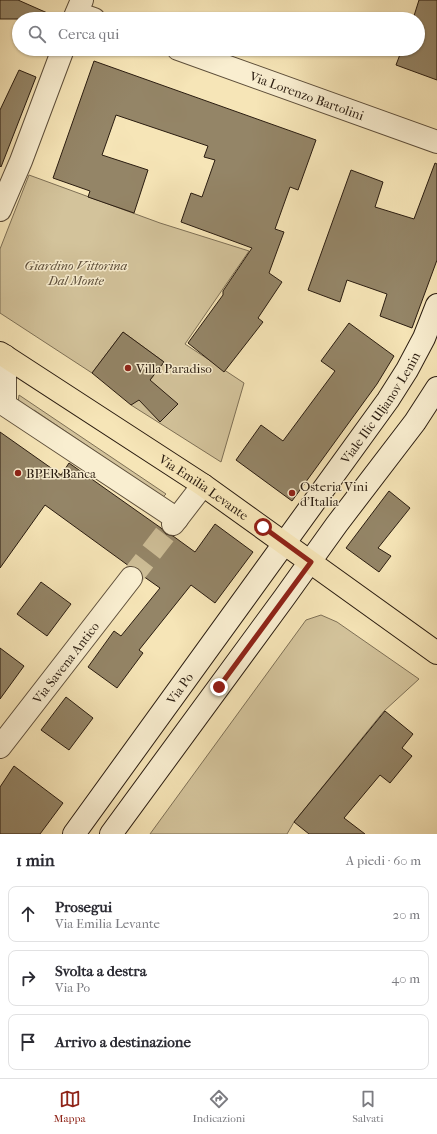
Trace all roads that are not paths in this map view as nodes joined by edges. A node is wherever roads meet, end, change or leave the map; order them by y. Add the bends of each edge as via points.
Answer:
1 (60, 56) edge
2 (197, 56) edge
3 (437, 142) edge
4 (0, 210) edge
5 (437, 305) edge
6 (3, 354) edge
7 (437, 388) edge
8 (203, 485) junction
9 (285, 543) junction
10 (311, 562) junction
11 (131, 578) tunnel mouth
12 (437, 653) edge
13 (0, 748) edge
14 (74, 834) edge
15 (111, 834) edge

1 - 4 main road
2 - 3 main road, Via Lorenzo Bartolini
5 - 9 main road, Viale Ilic Uljanov Lenin via 424,338 392,394
6 - 8 main road, Via Emilia Levante
6 - 8 main road, Via Emilia Levante via 5,405 175,521
7 - 10 main road via 415,422
8 - 9 main road, Via Emilia Levante
9 - 10 main road, Via Emilia Levante
9 - 14 main road, Via Po
10 - 12 main road, Via Emilia Levante
10 - 15 main road
11 - 13 main road, Via Savena Antico

